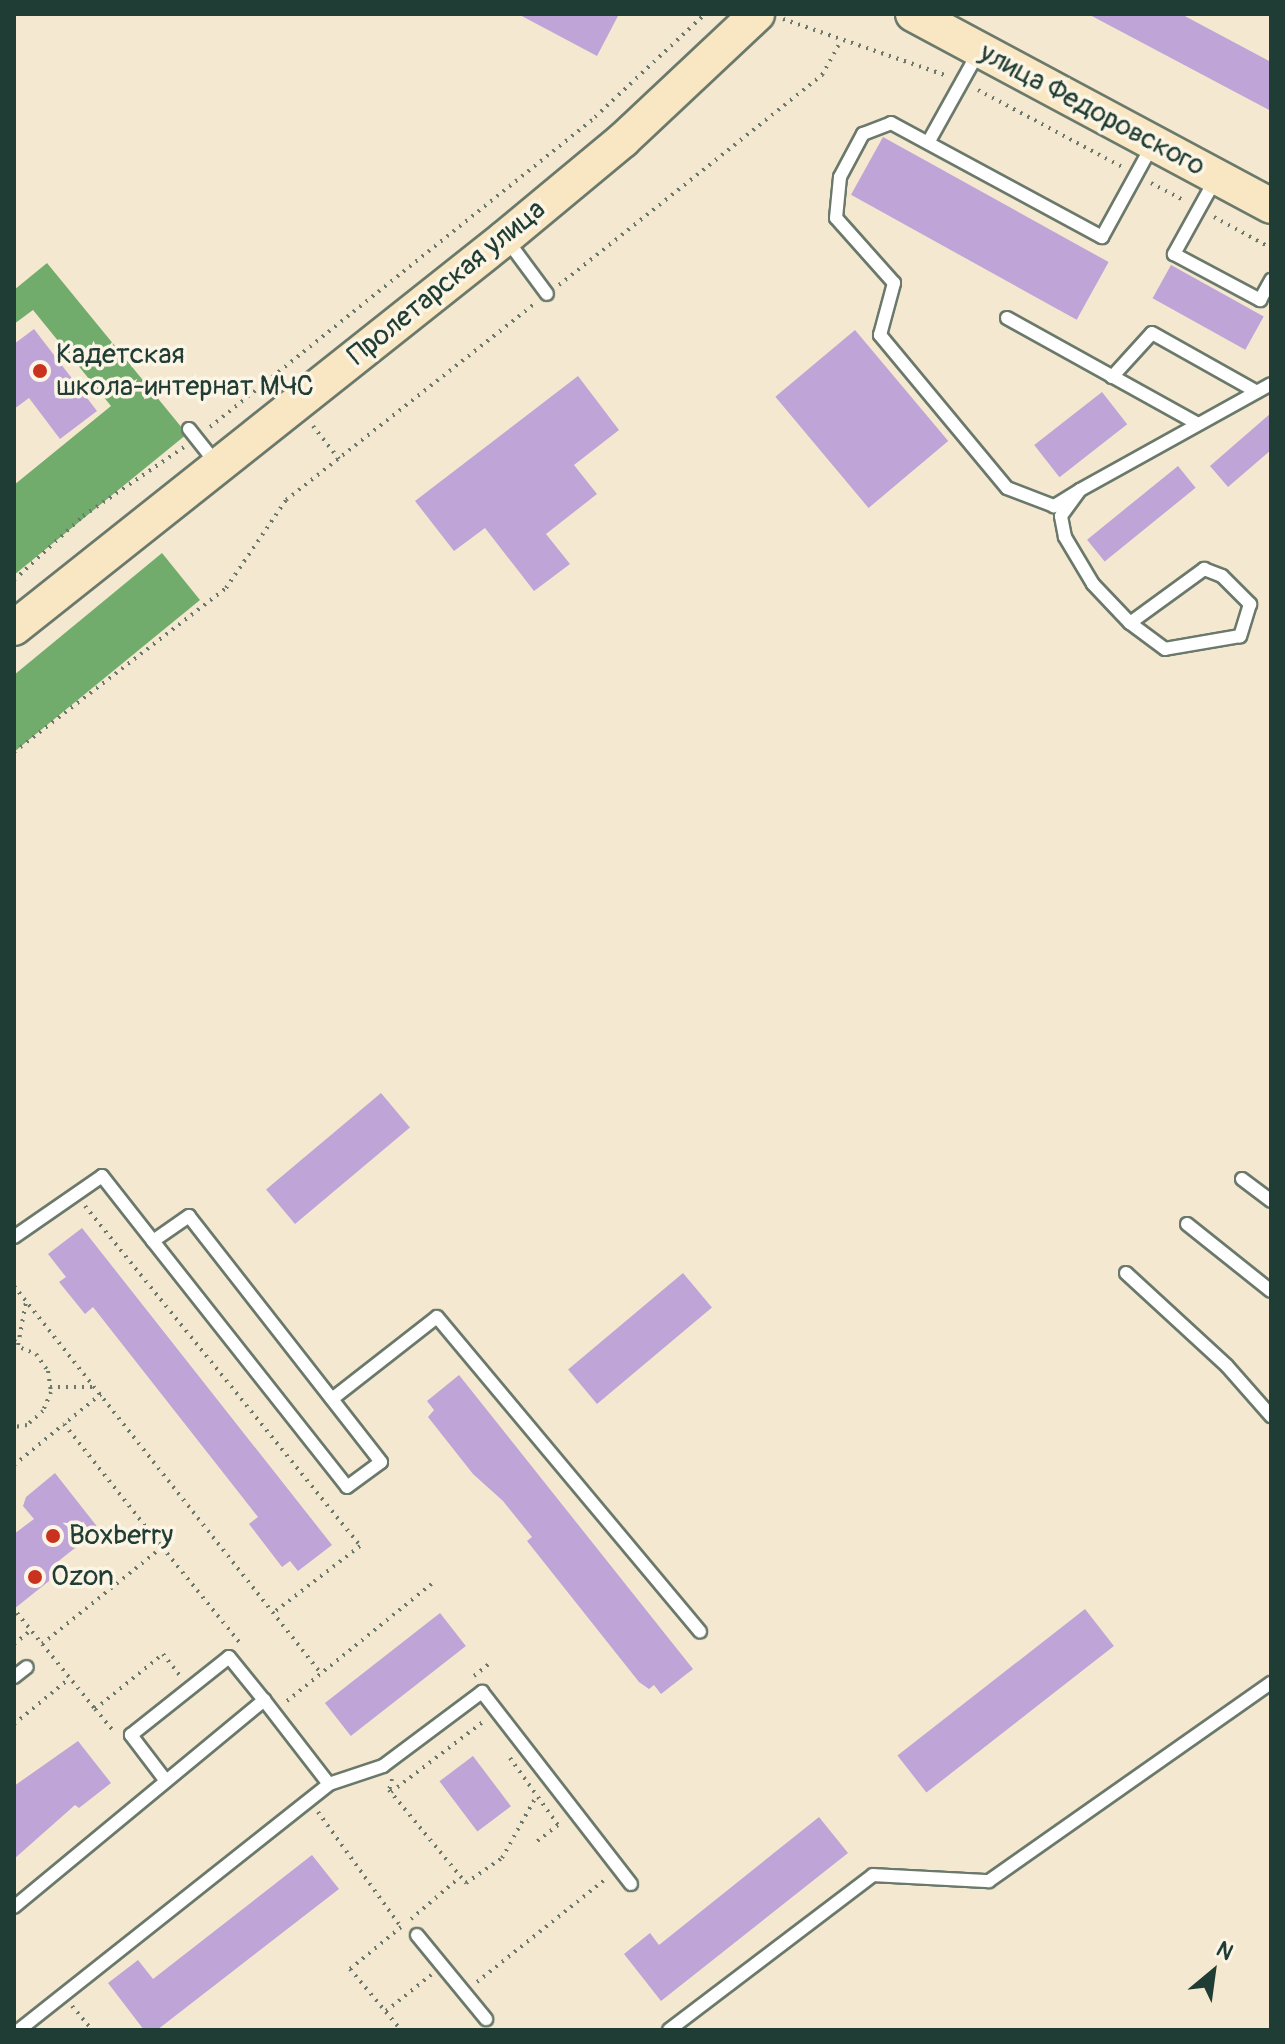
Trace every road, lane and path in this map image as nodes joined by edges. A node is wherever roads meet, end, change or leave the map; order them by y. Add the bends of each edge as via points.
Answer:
1 (705, 14) edge
2 (757, 14) edge
3 (774, 14) edge
4 (913, 14) edge
5 (841, 41) junction
6 (980, 50) junction
7 (962, 81) junction
8 (929, 141) junction
9 (1153, 143) junction
10 (1136, 175) junction
11 (1216, 177) junction
12 (1271, 206) edge
13 (1199, 209) junction
14 (505, 238) junction
15 (1271, 248) edge
16 (1271, 280) edge
17 (547, 294) junction
18 (1007, 318) dead end
19 (1112, 377) junction
20 (1271, 384) edge
21 (1257, 392) junction
22 (1198, 424) junction
23 (192, 433) junction
24 (218, 465) junction
25 (1080, 490) junction
26 (14, 580) edge
27 (1130, 623) junction
28 (14, 628) edge
29 (14, 752) edge
30 (1242, 1179) dead end
31 (1271, 1201) edge
32 (71, 1211) dead end
33 (1187, 1224) dead end
34 (14, 1237) edge
35 (153, 1241) junction
36 (1126, 1273) dead end
37 (14, 1286) edge
38 (1271, 1291) edge
39 (26, 1301) junction
40 (15, 1343) edge
41 (50, 1387) junction
42 (95, 1387) junction
43 (101, 1394) junction
44 (332, 1399) junction
45 (1271, 1416) edge
46 (64, 1424) junction
47 (14, 1427) edge
48 (14, 1465) edge
49 (162, 1547) junction
50 (434, 1582) dead end
51 (17, 1613) dead end
52 (273, 1613) junction
53 (31, 1630) junction
54 (700, 1632) dead end
55 (14, 1644) edge
56 (42, 1644) junction
57 (248, 1653) dead end
58 (491, 1662) dead end
59 (27, 1667) dead end
60 (321, 1673) junction
61 (14, 1677) edge
62 (70, 1678) junction
63 (467, 1682) dead end
64 (1271, 1683) edge
65 (190, 1688) junction
66 (277, 1689) dead end
67 (264, 1700) junction
68 (287, 1701) junction
69 (95, 1709) junction
70 (295, 1711) dead end
71 (14, 1724) edge
72 (495, 1731) dead end
73 (121, 1741) dead end
74 (504, 1743) dead end
75 (396, 1756) junction
76 (166, 1781) junction
77 (329, 1784) junction
78 (391, 1792) junction
79 (536, 1797) junction
80 (309, 1800) junction
81 (536, 1842) dead end
82 (619, 1869) junction
83 (460, 1877) junction
84 (631, 1884) dead end
85 (14, 1907) edge
86 (401, 1927) junction
87 (417, 1935) dead end
88 (442, 1966) junction
89 (464, 1993) junction
90 (63, 1995) junction
91 (386, 2011) junction
92 (486, 2019) dead end
93 (19, 2030) edge
94 (92, 2030) edge
95 (401, 2030) edge
96 (669, 2030) edge

1 - 23 path via 595,117
2 - 14 street, Пролетарская улица via 623,140
3 - 5 path
4 - 6 street, улица Федоровского
5 - 7 path
5 - 17 path via 822,75
6 - 7 lane
6 - 9 street, улица Федоровского
7 - 8 lane
7 - 10 path
8 - 10 lane via 1102,237
8 - 25 lane via 891,123 875,125 863,134 840,177 836,218 894,283 880,335 1007,488 1054,506
9 - 10 lane
9 - 11 street, улица Федоровского
10 - 13 path
11 - 12 street, улица Федоровского
11 - 13 lane
13 - 15 path
13 - 16 lane via 1174,254 1260,300
14 - 17 lane
14 - 24 street, Пролетарская улица
17 - 29 path via 286,500 226,588
18 - 19 lane
19 - 21 lane via 1152,333
19 - 22 lane
20 - 21 lane
21 - 22 lane
22 - 25 lane
23 - 24 lane
23 - 26 path via 83,516
24 - 28 street, Пролетарская улица
25 - 27 lane via 1061,516 1065,537 1093,584
27 - 27 lane via 1165,649 1205,645 1240,636 1250,604 1222,576 1204,569
30 - 31 lane
32 - 52 path via 82,1202 360,1546
33 - 38 lane
34 - 35 lane via 102,1176
35 - 44 lane via 189,1216
35 - 44 lane via 347,1487 381,1462
36 - 45 lane via 1227,1366
37 - 39 path
39 - 40 path
39 - 42 path
40 - 41 path via 36,1354 48,1371
41 - 42 path
41 - 47 path via 43,1411 27,1425
42 - 43 path
43 - 46 path
43 - 52 path
44 - 54 lane via 437,1317
46 - 48 path
46 - 49 path
49 - 56 path
49 - 57 path
50 - 60 path
51 - 53 path
52 - 60 path
53 - 55 path
53 - 56 path
56 - 62 path
58 - 63 path
59 - 61 lane
60 - 68 path
62 - 69 path
62 - 71 path
64 - 96 lane via 989,1881 873,1875
65 - 67 lane via 229,1657
65 - 69 path via 163,1654
65 - 76 lane via 131,1735
66 - 68 path
67 - 76 lane
67 - 77 lane
68 - 70 path
69 - 73 path
72 - 78 path via 486,1719
74 - 79 path via 513,1755 507,1760
75 - 77 lane via 383,1766
75 - 78 path
75 - 82 lane via 482,1692
76 - 85 lane
77 - 80 lane
78 - 83 path
79 - 81 path via 558,1825
79 - 83 path via 502,1858 471,1883
80 - 86 path
80 - 90 lane
82 - 84 lane
82 - 89 path
83 - 86 path
86 - 91 path via 350,1969
87 - 88 lane
88 - 89 lane
88 - 91 path
89 - 92 lane
90 - 93 lane
90 - 94 path
91 - 95 path

